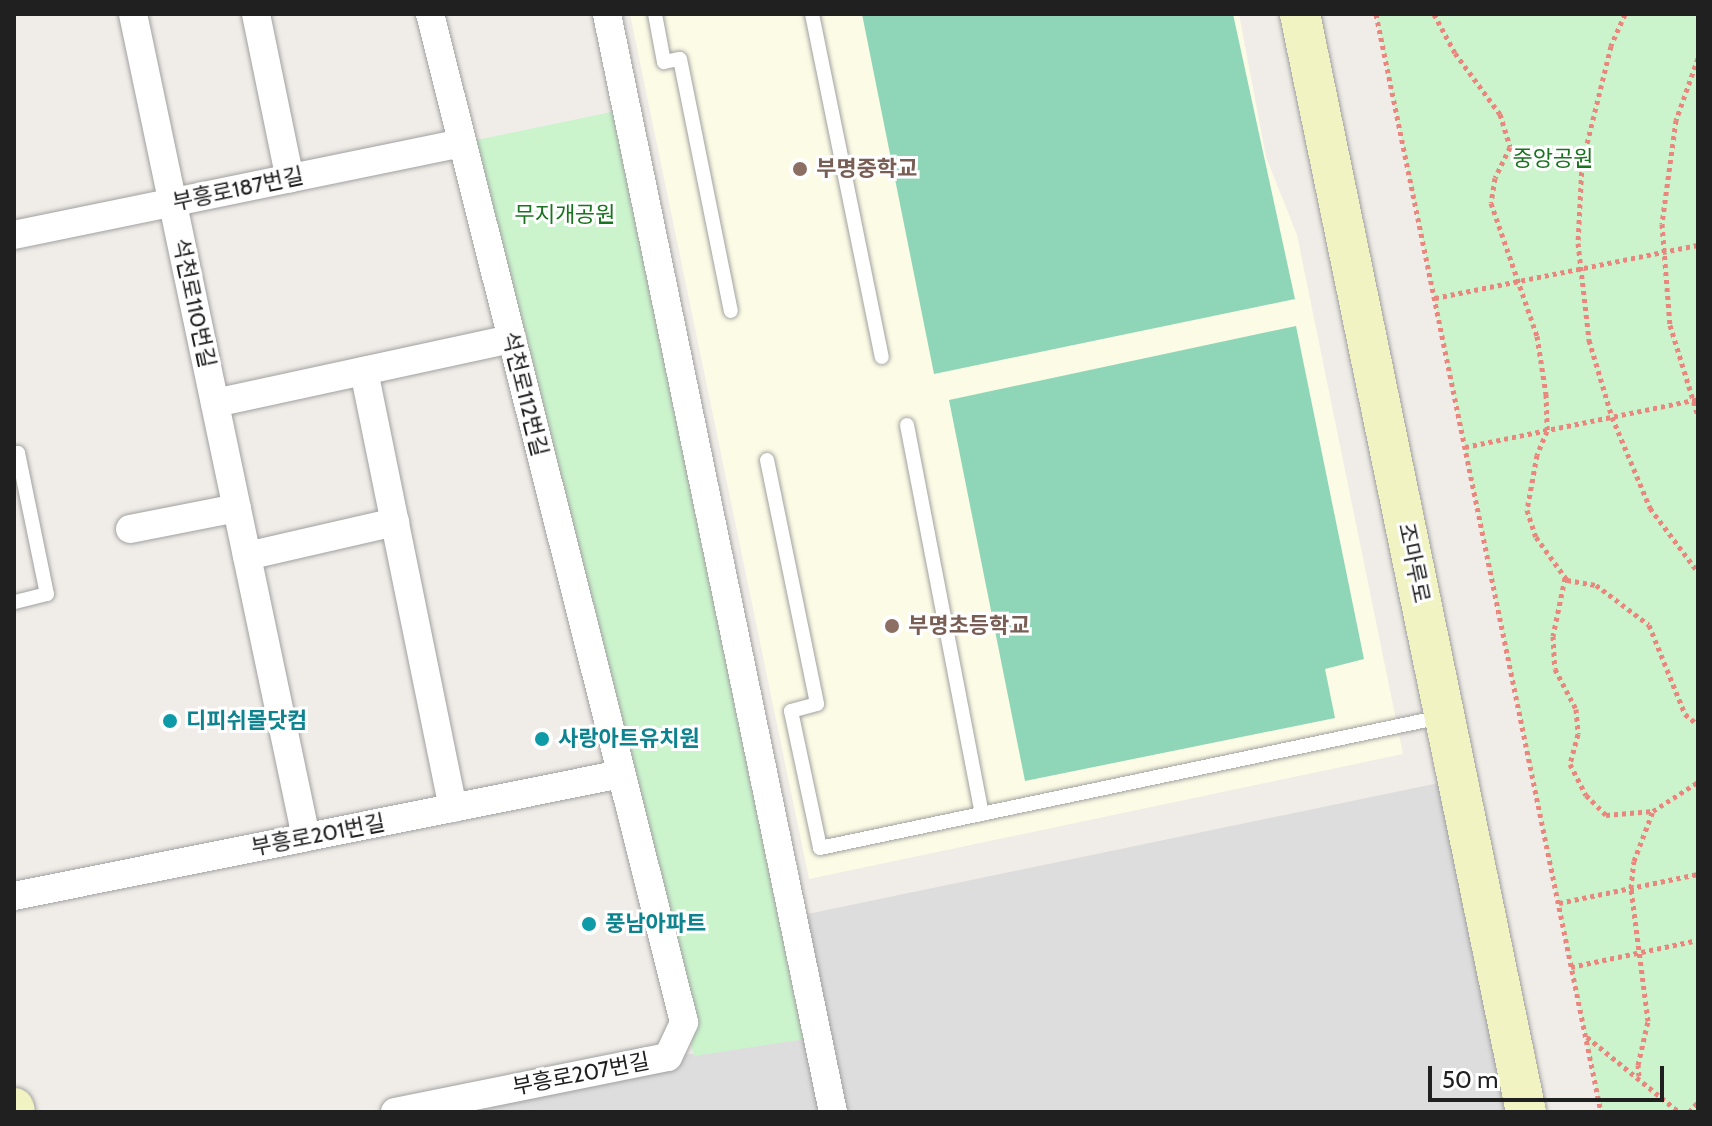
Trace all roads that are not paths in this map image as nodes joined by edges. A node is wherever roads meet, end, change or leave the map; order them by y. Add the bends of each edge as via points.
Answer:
1 (133, 14) edge
2 (256, 14) edge
3 (430, 14) edge
4 (607, 14) edge
5 (655, 14) edge
6 (812, 14) edge
7 (1300, 14) edge
8 (462, 143) junction
9 (290, 179) junction
10 (173, 203) junction
11 (14, 235) edge
12 (731, 311) dead end
13 (512, 339) junction
14 (882, 357) dead end
15 (364, 371) junction
16 (215, 403) junction
17 (907, 425) dead end
18 (14, 453) edge
19 (767, 460) dead end
20 (237, 508) junction
21 (395, 522) junction
22 (130, 529) dead end
23 (247, 556) junction
24 (14, 602) edge
25 (1446, 717) junction
26 (621, 774) junction
27 (453, 808) junction
28 (982, 814) junction
29 (306, 837) junction
30 (14, 896) edge
31 (395, 1112) edge
32 (833, 1112) edge
33 (1526, 1112) edge

1 - 10 street, 석천로110번길
2 - 9 street
3 - 8 street, 석천로112번길
4 - 32 street
5 - 12 lane via 664,62 680,59
6 - 14 lane
7 - 25 street, 조마루로
8 - 9 street, 부흥로187번길
8 - 13 street, 석천로112번길
9 - 10 street, 부흥로187번길
10 - 11 street, 부흥로187번길
10 - 16 street, 석천로110번길
13 - 15 street
13 - 26 street, 석천로112번길
15 - 16 street
15 - 21 street
16 - 20 street, 석천로110번길
17 - 28 lane
18 - 24 lane via 47,594
19 - 28 lane via 817,704 791,711 820,848
20 - 22 street
20 - 23 street, 석천로110번길
21 - 23 street
21 - 27 street
23 - 29 street, 석천로110번길
25 - 28 lane
25 - 33 street, 조마루로
26 - 27 street, 부흥로201번길
26 - 31 street, 부흥로207번길 via 684,1022 668,1057
27 - 29 street, 부흥로201번길
29 - 30 street, 부흥로201번길

